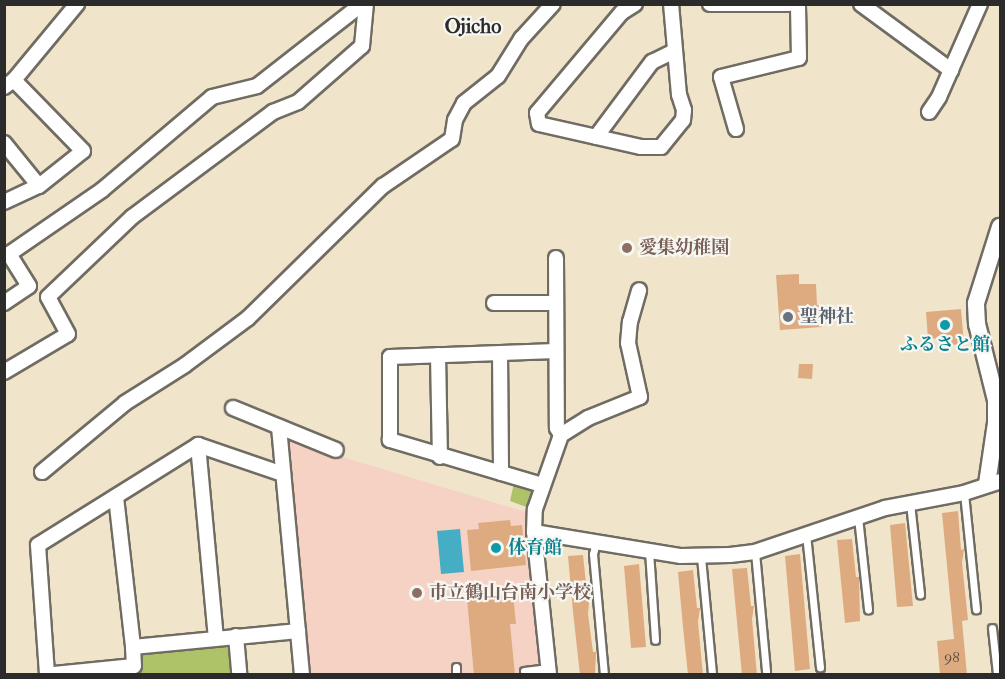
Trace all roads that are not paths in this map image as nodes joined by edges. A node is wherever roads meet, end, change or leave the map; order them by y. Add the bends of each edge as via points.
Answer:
1 (77, 4) edge
2 (364, 4) edge
3 (553, 4) edge
4 (635, 4) edge
5 (671, 4) edge
6 (710, 4) edge
7 (789, 4) edge
8 (798, 4) edge
9 (861, 4) edge
10 (980, 4) edge
11 (675, 51) junction
12 (951, 70) junction
13 (9, 84) edge
14 (929, 112) dead end
15 (736, 129) dead end
16 (596, 136) junction
17 (4, 143) edge
18 (39, 186) junction
19 (4, 202) edge
20 (1000, 227) edge
21 (556, 258) dead end
22 (639, 290) dead end
23 (4, 303) edge
24 (494, 303) dead end
25 (556, 303) junction
26 (556, 351) junction
27 (500, 353) junction
28 (438, 355) junction
29 (4, 372) edge
30 (233, 408) dead end
31 (279, 427) junction
32 (561, 435) junction
33 (198, 445) junction
34 (336, 450) dead end
35 (440, 457) junction
36 (42, 472) dead end
37 (501, 473) junction
38 (283, 474) junction
39 (994, 482) edge
40 (542, 485) junction
41 (964, 493) junction
42 (116, 498) junction
43 (910, 503) junction
44 (858, 517) junction
45 (534, 532) junction
46 (806, 534) junction
47 (596, 542) junction
48 (648, 551) junction
49 (755, 552) junction
50 (701, 557) junction
51 (920, 594) dead end
52 (868, 609) dead end
53 (976, 609) dead end
54 (992, 628) dead end
55 (298, 631) junction
56 (236, 636) junction
57 (216, 638) junction
58 (655, 640) dead end
59 (133, 647) junction
60 (820, 667) dead end
61 (524, 671) dead end
62 (549, 671) edge
63 (766, 671) dead end
64 (47, 675) edge
65 (54, 675) edge
66 (239, 675) edge
67 (302, 675) edge
68 (604, 675) edge
69 (712, 675) edge
70 (997, 675) edge

1 - 13 street
2 - 23 street via 257,86 212,97 102,190 9,254 29,286
2 - 29 street via 362,46 298,102 273,112 244,132 132,217 48,297 68,334
3 - 36 street via 521,39 498,76 464,104 455,120 452,139 383,186 248,318 125,403
4 - 16 street via 622,12 537,113 539,124
5 - 11 street
6 - 7 street
8 - 15 street via 799,58 721,77
9 - 12 street
10 - 12 street
11 - 16 street via 652,62
11 - 16 street via 683,120 661,147 641,147
12 - 14 street
13 - 18 street via 84,151
17 - 18 street
18 - 19 street
20 - 39 street via 976,303 977,324 996,400
21 - 25 street
22 - 32 street via 628,343 640,397 580,422
24 - 25 street
25 - 26 street
26 - 27 street
26 - 32 street via 557,428
27 - 28 street
27 - 37 street
28 - 35 street
28 - 35 street via 390,357 390,440
30 - 31 street
31 - 34 street
31 - 38 street
32 - 40 street
33 - 38 street
33 - 42 street
33 - 57 street
35 - 37 street
37 - 40 street
38 - 55 street
39 - 41 street
40 - 45 street
41 - 43 street
41 - 53 lane
42 - 59 street
42 - 64 street via 38,545
43 - 44 street
43 - 51 lane
44 - 46 street
44 - 52 lane
45 - 47 street
45 - 62 street
46 - 49 street
46 - 60 lane
47 - 48 street
47 - 68 lane via 593,554
48 - 50 street
48 - 58 lane
49 - 50 street
49 - 63 lane
50 - 69 lane
54 - 70 lane
55 - 56 street
55 - 67 street
56 - 57 street
56 - 66 street
57 - 59 street
59 - 65 street via 134,666
61 - 62 lane

